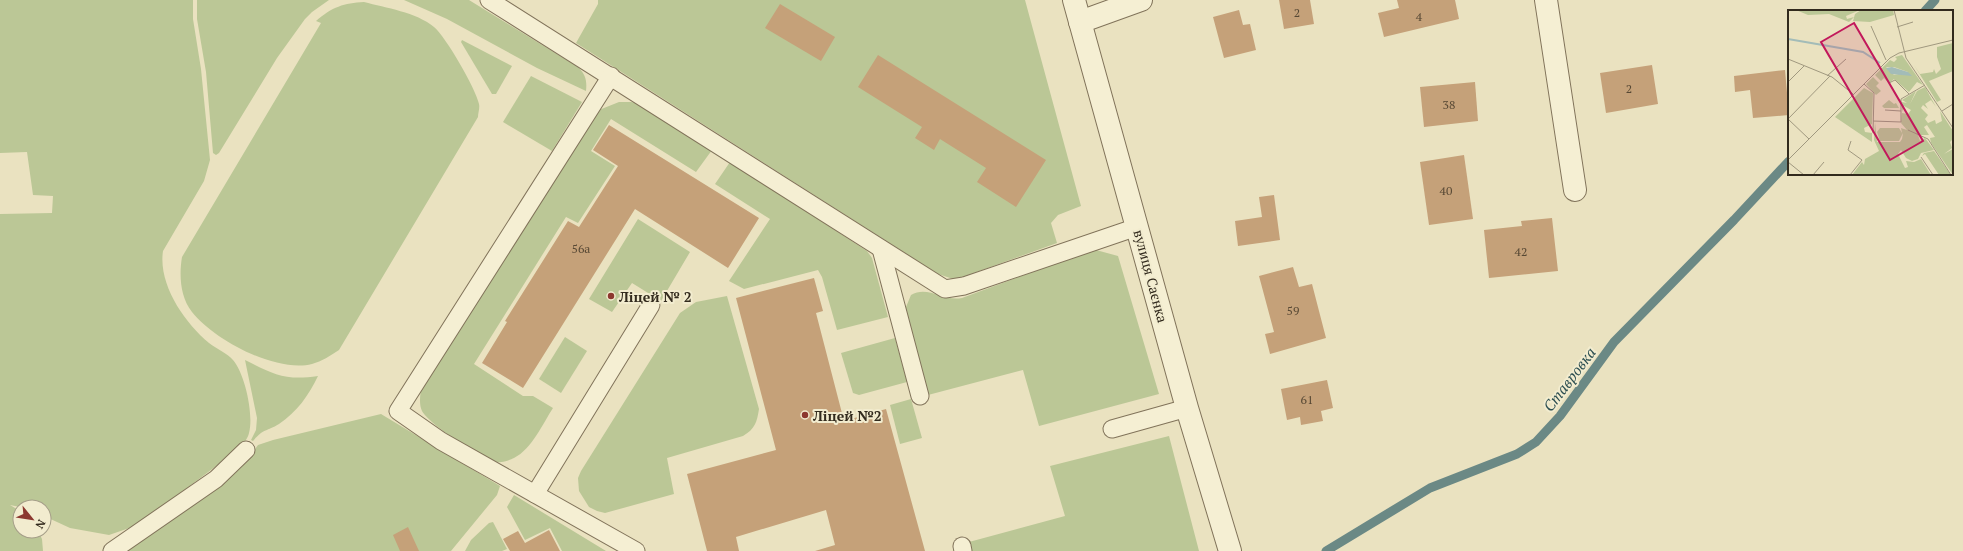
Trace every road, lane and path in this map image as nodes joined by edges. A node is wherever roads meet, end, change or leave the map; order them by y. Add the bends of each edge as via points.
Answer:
1 (489, 0) edge
2 (1074, 0) edge
3 (1141, 0) edge
4 (1546, 0) edge
5 (1080, 22) junction
6 (611, 76) junction
7 (1575, 190) dead end
8 (1137, 227) junction
9 (881, 249) junction
10 (651, 305) dead end
11 (920, 396) dead end
12 (1187, 408) junction
13 (1112, 429) dead end
14 (246, 450) dead end
15 (535, 494) junction
16 (112, 551) edge
17 (636, 551) edge
18 (1230, 551) edge

1 - 6 lane
2 - 5 street, вулиця Саєнка
3 - 5 street
4 - 7 street
5 - 8 street, вулиця Саєнка
6 - 9 lane
6 - 15 lane via 398,411 441,441
8 - 9 lane via 953,289 937,285
8 - 12 street, вулиця Саєнка
9 - 11 lane
10 - 15 lane
12 - 13 lane
12 - 18 street, вулиця Саєнка
14 - 16 lane via 216,479
15 - 17 lane

